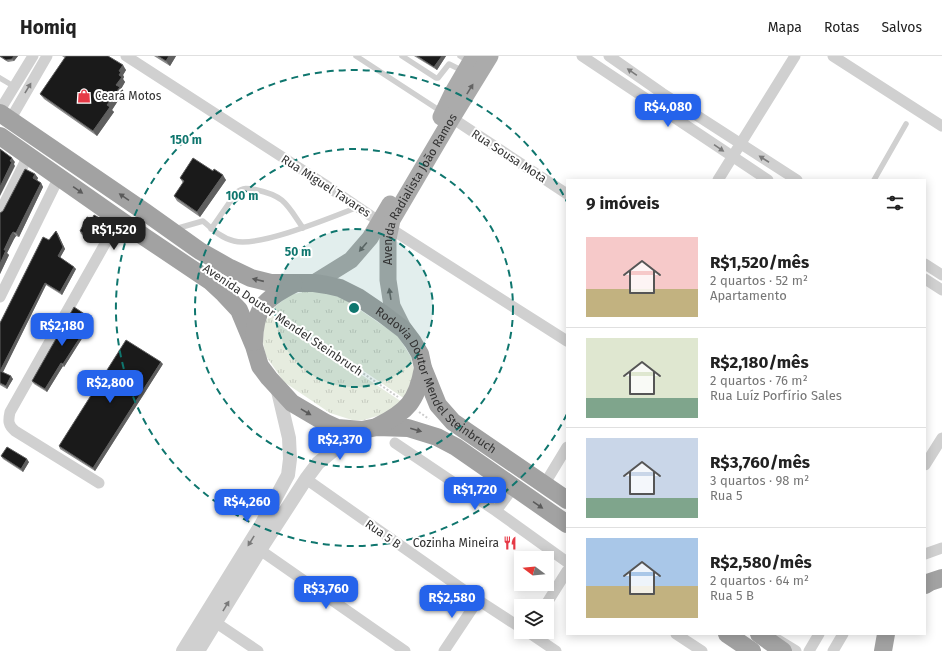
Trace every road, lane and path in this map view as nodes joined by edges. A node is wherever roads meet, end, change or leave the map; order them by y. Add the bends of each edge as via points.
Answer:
1 (33, 56) edge
2 (47, 56) edge
3 (126, 56) edge
4 (356, 56) edge
5 (402, 56) edge
6 (490, 56) edge
7 (582, 56) edge
8 (609, 56) edge
9 (796, 56) edge
10 (833, 56) edge
11 (467, 62) edge
12 (0, 78) edge
13 (15, 87) junction
14 (662, 93) junction
15 (656, 106) junction
16 (3, 114) edge
17 (448, 115) junction
18 (906, 124) dead end
19 (942, 126) edge
20 (0, 136) edge
21 (741, 143) junction
22 (28, 156) junction
23 (732, 156) junction
24 (59, 177) junction
25 (719, 179) edge
26 (766, 179) edge
27 (795, 179) edge
28 (875, 179) edge
29 (566, 193) edge
30 (358, 207) junction
31 (0, 212) edge
32 (119, 219) junction
33 (385, 225) junction
34 (303, 228) junction
35 (211, 229) junction
36 (171, 230) junction
37 (926, 265) edge
38 (942, 275) edge
39 (926, 280) edge
40 (305, 283) junction
41 (238, 288) dead end
42 (942, 290) edge
43 (0, 297) edge
44 (263, 305) junction
45 (404, 330) junction
46 (566, 340) edge
47 (254, 346) junction
48 (423, 368) junction
49 (277, 387) junction
50 (409, 406) junction
51 (429, 419) dead end
52 (370, 428) junction
53 (942, 438) edge
54 (395, 443) dead end
55 (566, 449) edge
56 (926, 463) edge
57 (306, 479) junction
58 (99, 484) dead end
59 (544, 485) junction
60 (513, 488) junction
61 (566, 499) edge
62 (496, 511) junction
63 (566, 523) edge
64 (942, 548) edge
65 (260, 550) junction
66 (926, 554) edge
67 (566, 561) edge
68 (566, 573) edge
69 (942, 578) edge
70 (926, 584) edge
71 (549, 599) edge
72 (478, 600) junction
73 (210, 619) junction
74 (514, 623) edge
75 (678, 635) edge
76 (760, 635) edge
77 (771, 635) edge
78 (818, 635) edge
79 (842, 635) edge
80 (886, 635) edge
81 (539, 639) edge
82 (183, 651) edge
83 (198, 651) edge
84 (258, 651) edge
85 (405, 651) edge
86 (444, 651) edge
87 (556, 651) edge
88 (702, 651) edge
89 (783, 651) edge
90 (796, 651) edge
91 (808, 651) edge
92 (833, 651) edge
93 (883, 651) edge

1 - 13 street
16 -> 2 street
3 - 30 street, Rua Miguel Tavares
4 - 17 lane
5 - 11 lane via 436,78 449,64
17 -> 6 main road, Avenida Radialista João Ramos
7 - 15 street
14 -> 8 street
9 - 21 street
10 - 19 street
11 - 17 main road, Avenida Radialista João Ramos via 453,92
12 - 13 lane
13 - 16 street
14 - 15 street
14 - 21 street
15 -> 23 street
36 -> 16 highway, Avenida Doutor Mendel Steinbruch
17 - 29 street, Rua Sousa Mota
17 - 33 main road, Avenida Radialista João Ramos via 392,220
18 - 28 lane
20 - 22 highway, Avenida Doutor Mendel Steinbruch
21 - 23 street
27 -> 21 street
22 - 24 highway, Avenida Doutor Mendel Steinbruch
22 - 31 street
23 - 25 street
23 - 26 street
24 -> 32 highway, Avenida Doutor Mendel Steinbruch
24 - 43 street
30 - 33 street, Rua Miguel Tavares
30 - 34 lane
32 - 47 highway, Avenida Doutor Mendel Steinbruch via 210,281 224,294 239,310
32 - 58 street via 10,412 8,420 10,427
33 -> 40 main road, Avenida Radialista João Ramos via 351,260
45 -> 33 main road, Avenida Radialista João Ramos via 392,306
33 - 46 street, Rua Miguel Tavares
34 - 35 lane via 248,242 226,239
34 - 35 lane via 280,197 247,188 236,192
35 - 36 lane via 203,221
40 -> 36 highway, Avenida Doutor Mendel Steinbruch via 271,283 251,278 200,251
37 - 38 street
39 - 42 street
40 - 44 highway via 271,297
40 - 45 highway, Rodovia Doutor Mendel Steinbruch via 327,284 340,288 358,297
41 - 44 path, Avenida Doutor Mendel Steinbruch
44 - 47 highway via 256,322
44 - 50 path, Avenida Doutor Mendel Steinbruch
45 - 48 highway, Rodovia Doutor Mendel Steinbruch via 420,354
47 - 49 highway, Rodovia Doutor Mendel Steinbruch via 260,366
48 - 50 highway via 420,385
48 - 59 highway, Rodovia Doutor Mendel Steinbruch via 438,405 453,422
49 -> 52 highway, Rodovia Doutor Mendel Steinbruch via 292,403 337,428
49 -> 73 street via 289,438 288,475
50 - 51 path, Avenida Doutor Mendel Steinbruch
50 - 52 highway via 396,417
52 - 57 street via 335,448 318,463
52 -> 60 highway, Rodovia Doutor Mendel Steinbruch via 408,428 438,437
53 - 56 street
54 - 62 street
55 - 59 street
57 - 65 street
57 - 72 street, Rua 5 B
59 - 61 highway, Rodovia Doutor Mendel Steinbruch
60 - 62 street
60 -> 63 highway, Rodovia Doutor Mendel Steinbruch
62 - 67 street
64 - 66 street
73 -> 65 street
65 - 85 street
68 - 71 street
69 - 70 highway
72 - 74 street, Rua 5 B
72 - 86 street
73 - 82 street
73 - 83 street
73 - 84 street
75 - 88 street
76 - 89 highway
77 - 90 street
78 - 91 street
79 - 92 street
80 - 93 highway
81 - 87 street, Rua 5 B

